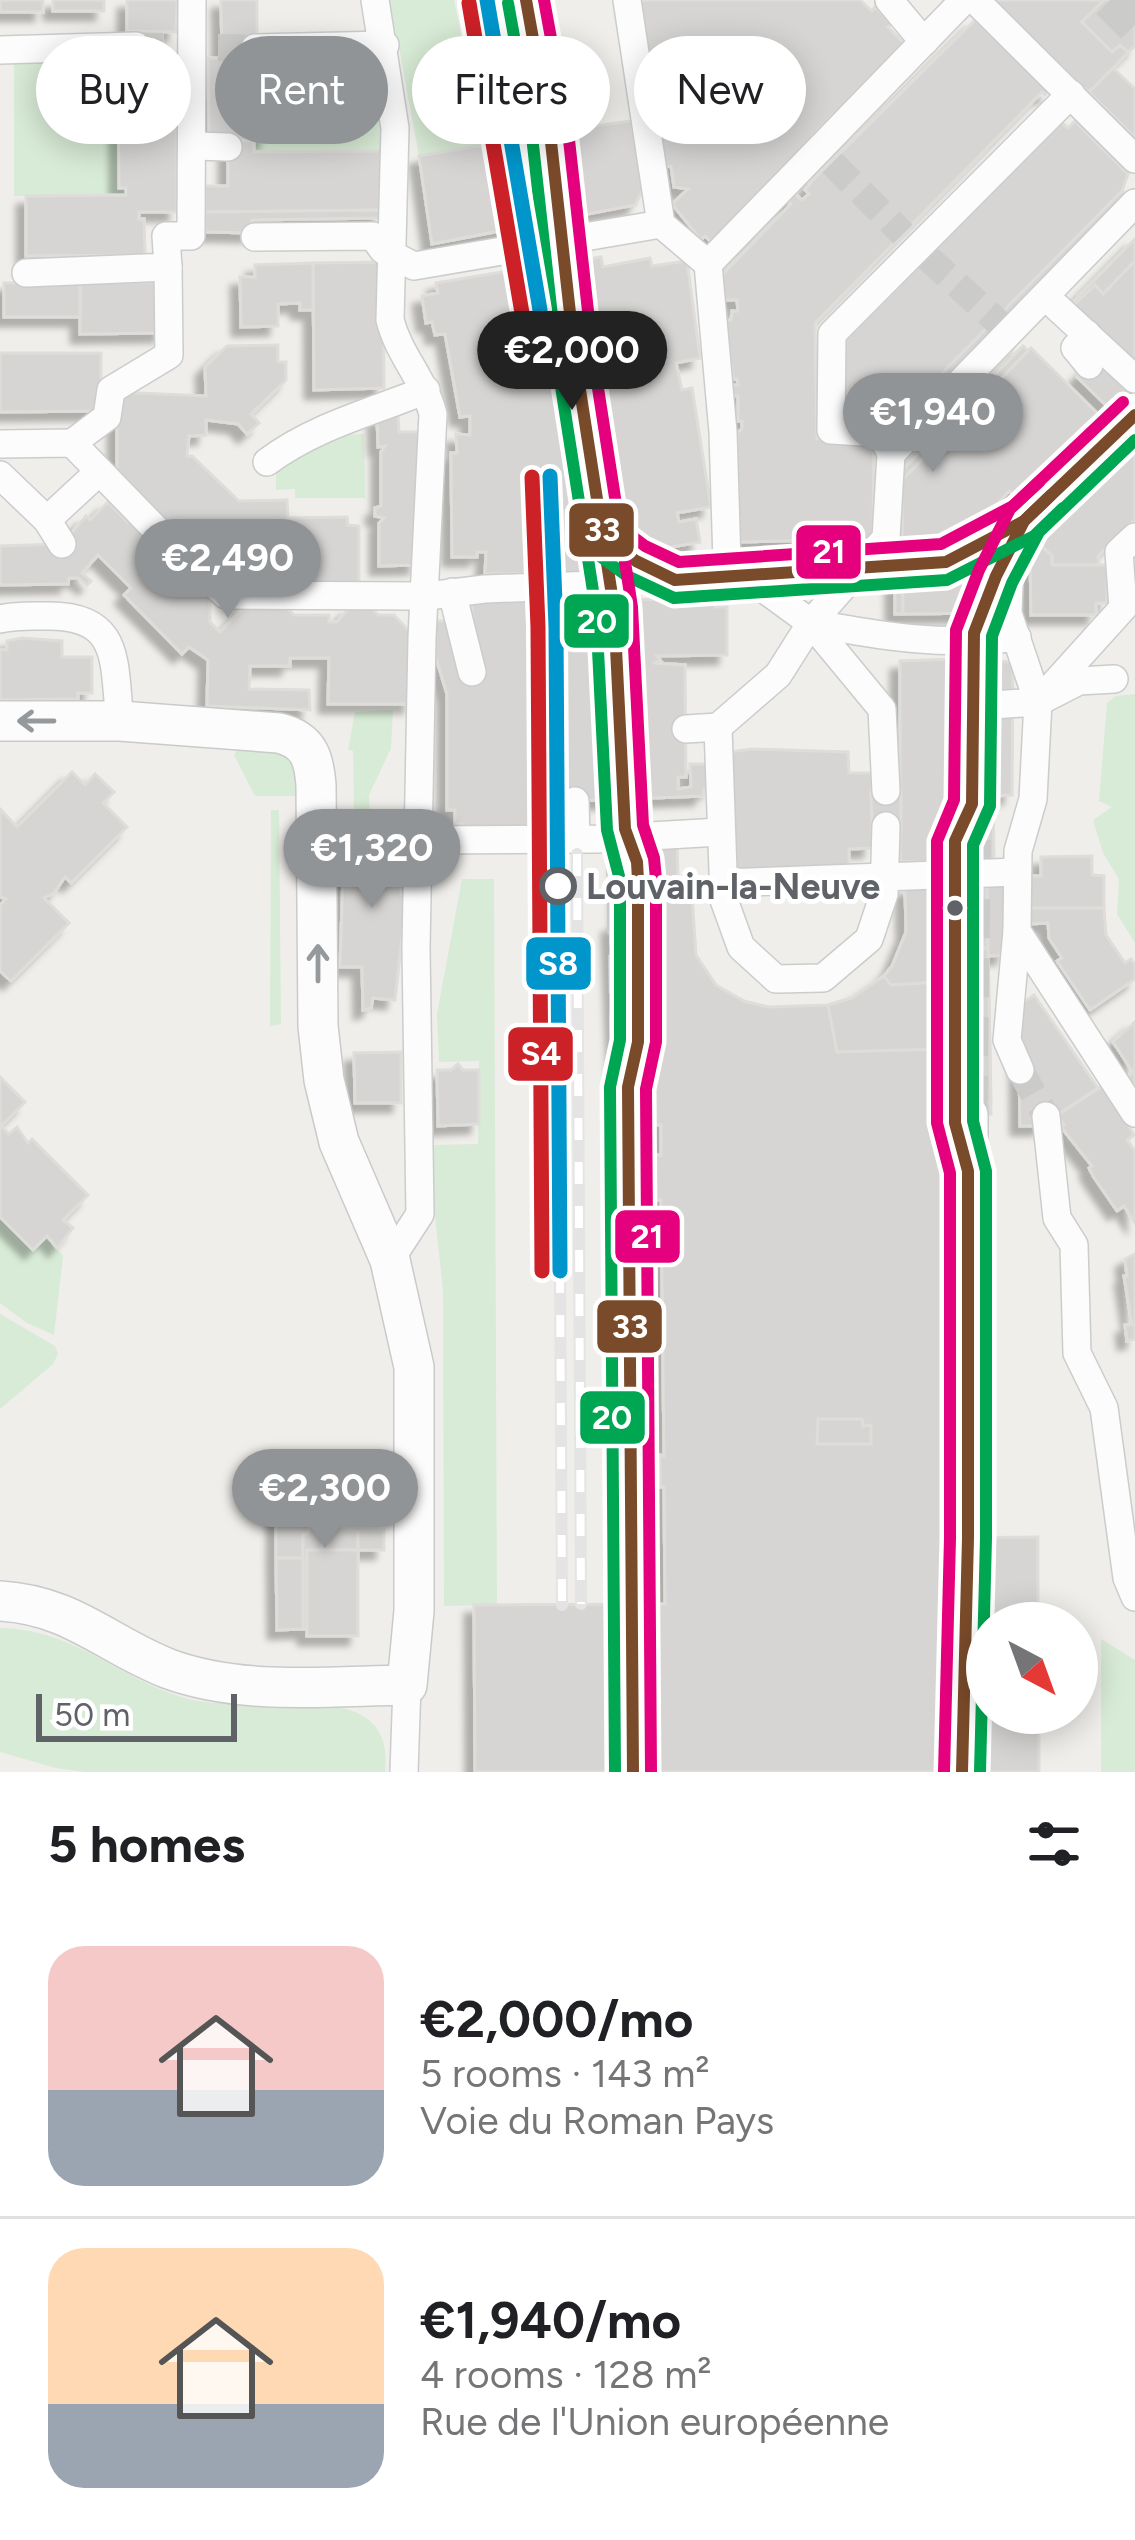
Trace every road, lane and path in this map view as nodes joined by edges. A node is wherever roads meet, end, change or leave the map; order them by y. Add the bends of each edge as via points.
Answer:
1 (192, 0) edge
2 (376, 0) edge
3 (526, 0) edge
4 (627, 0) edge
5 (889, 0) edge
6 (964, 0) edge
7 (975, 0) edge
8 (383, 36) edge
9 (532, 36) edge
10 (924, 42) junction
11 (36, 49) edge
12 (0, 50) edge
13 (388, 73) edge
14 (1071, 94) junction
15 (194, 146) junction
16 (228, 147) dead end
17 (1135, 159) edge
18 (1135, 203) edge
19 (661, 224) junction
20 (255, 237) dead end
21 (388, 254) junction
22 (708, 264) junction
23 (156, 268) junction
24 (26, 273) dead end
25 (1046, 296) junction
26 (1087, 334) junction
27 (1089, 365) dead end
28 (1135, 379) edge
29 (430, 402) junction
30 (1135, 407) edge
31 (15, 439) edge
32 (72, 443) junction
33 (891, 454) junction
34 (267, 462) dead end
35 (100, 472) junction
36 (0, 476) edge
37 (1135, 537) edge
38 (727, 562) junction
39 (439, 594) junction
40 (0, 619) edge
41 (811, 622) junction
42 (1017, 638) junction
43 (472, 671) dead end
44 (1114, 679) dead end
45 (1038, 702) junction
46 (993, 706) dead end
47 (0, 721) edge
48 (120, 721) junction
49 (718, 727) junction
50 (686, 729) dead end
51 (886, 791) dead end
52 (575, 801) dead end
53 (886, 826) dead end
54 (419, 836) junction
55 (576, 838) junction
56 (717, 856) junction
57 (1018, 862) junction
58 (892, 888) junction
59 (1017, 932) junction
60 (1020, 1070) tunnel mouth
61 (1135, 1113) edge
62 (968, 1115) tunnel mouth
63 (1046, 1116) tunnel mouth
64 (631, 1126) tunnel mouth
65 (390, 1260) junction
66 (968, 1538) tunnel mouth
67 (1135, 1597) edge
68 (0, 1601) edge
69 (634, 1604) tunnel mouth
70 (407, 1685) junction
71 (404, 1772) edge

1 - 15 street
2 - 8 street
3 - 9 street
4 - 19 street
5 - 10 street
6 - 10 street
7 - 14 street via 1026,59
10 - 22 street via 796,190
11 - 12 street
13 - 21 street via 394,128
14 - 17 street
14 - 33 street via 1014,161 832,334 831,430 881,433
15 - 16 street
15 - 23 street via 196,236 166,236
18 - 25 street
19 - 21 street via 520,258 415,266
19 - 22 street
20 - 21 street via 373,236
21 - 29 street via 397,348
22 - 38 street via 730,431
23 - 24 street
23 - 32 street via 169,355 148,378 111,390 107,417
25 - 26 street
25 - 33 street via 1005,328
26 - 27 street via 1076,348
26 - 28 street
29 - 34 street via 362,412
29 - 39 street
30 - 42 street via 1011,532 1009,613
31 - 32 street
32 - 35 street
33 - 41 street via 886,538
35 - 36 street via 54,532
35 - 39 street via 226,588 335,609
37 - 45 street via 1119,552 1123,608
38 - 39 street via 595,585
38 - 41 street
39 - 43 street
39 - 54 street via 422,638
40 - 48 street via 82,618 94,626 112,652
41 - 42 street via 901,640
41 - 49 street via 778,675
41 - 51 street via 891,709
42 - 45 street
44 - 45 street via 1079,681
45 - 46 street
45 - 57 street via 1033,799
48 -> 47 street
65 -> 48 street via 324,1080 311,755 279,733
49 - 50 street
49 - 56 street
52 - 55 street
53 - 58 street
54 - 55 street
54 - 65 street via 420,1214
55 - 56 street
56 - 58 street
56 - 58 street via 740,947 777,993 821,991 869,939
57 - 58 street
57 - 59 street
59 - 60 street via 1007,1040
59 - 61 street
62 - 66 street
63 - 67 street via 1057,1218 1074,1245 1077,1353 1104,1408
64 - 69 street
65 - 70 street via 414,1367
68 - 70 street via 35,1603 153,1662 233,1685
70 - 71 street

